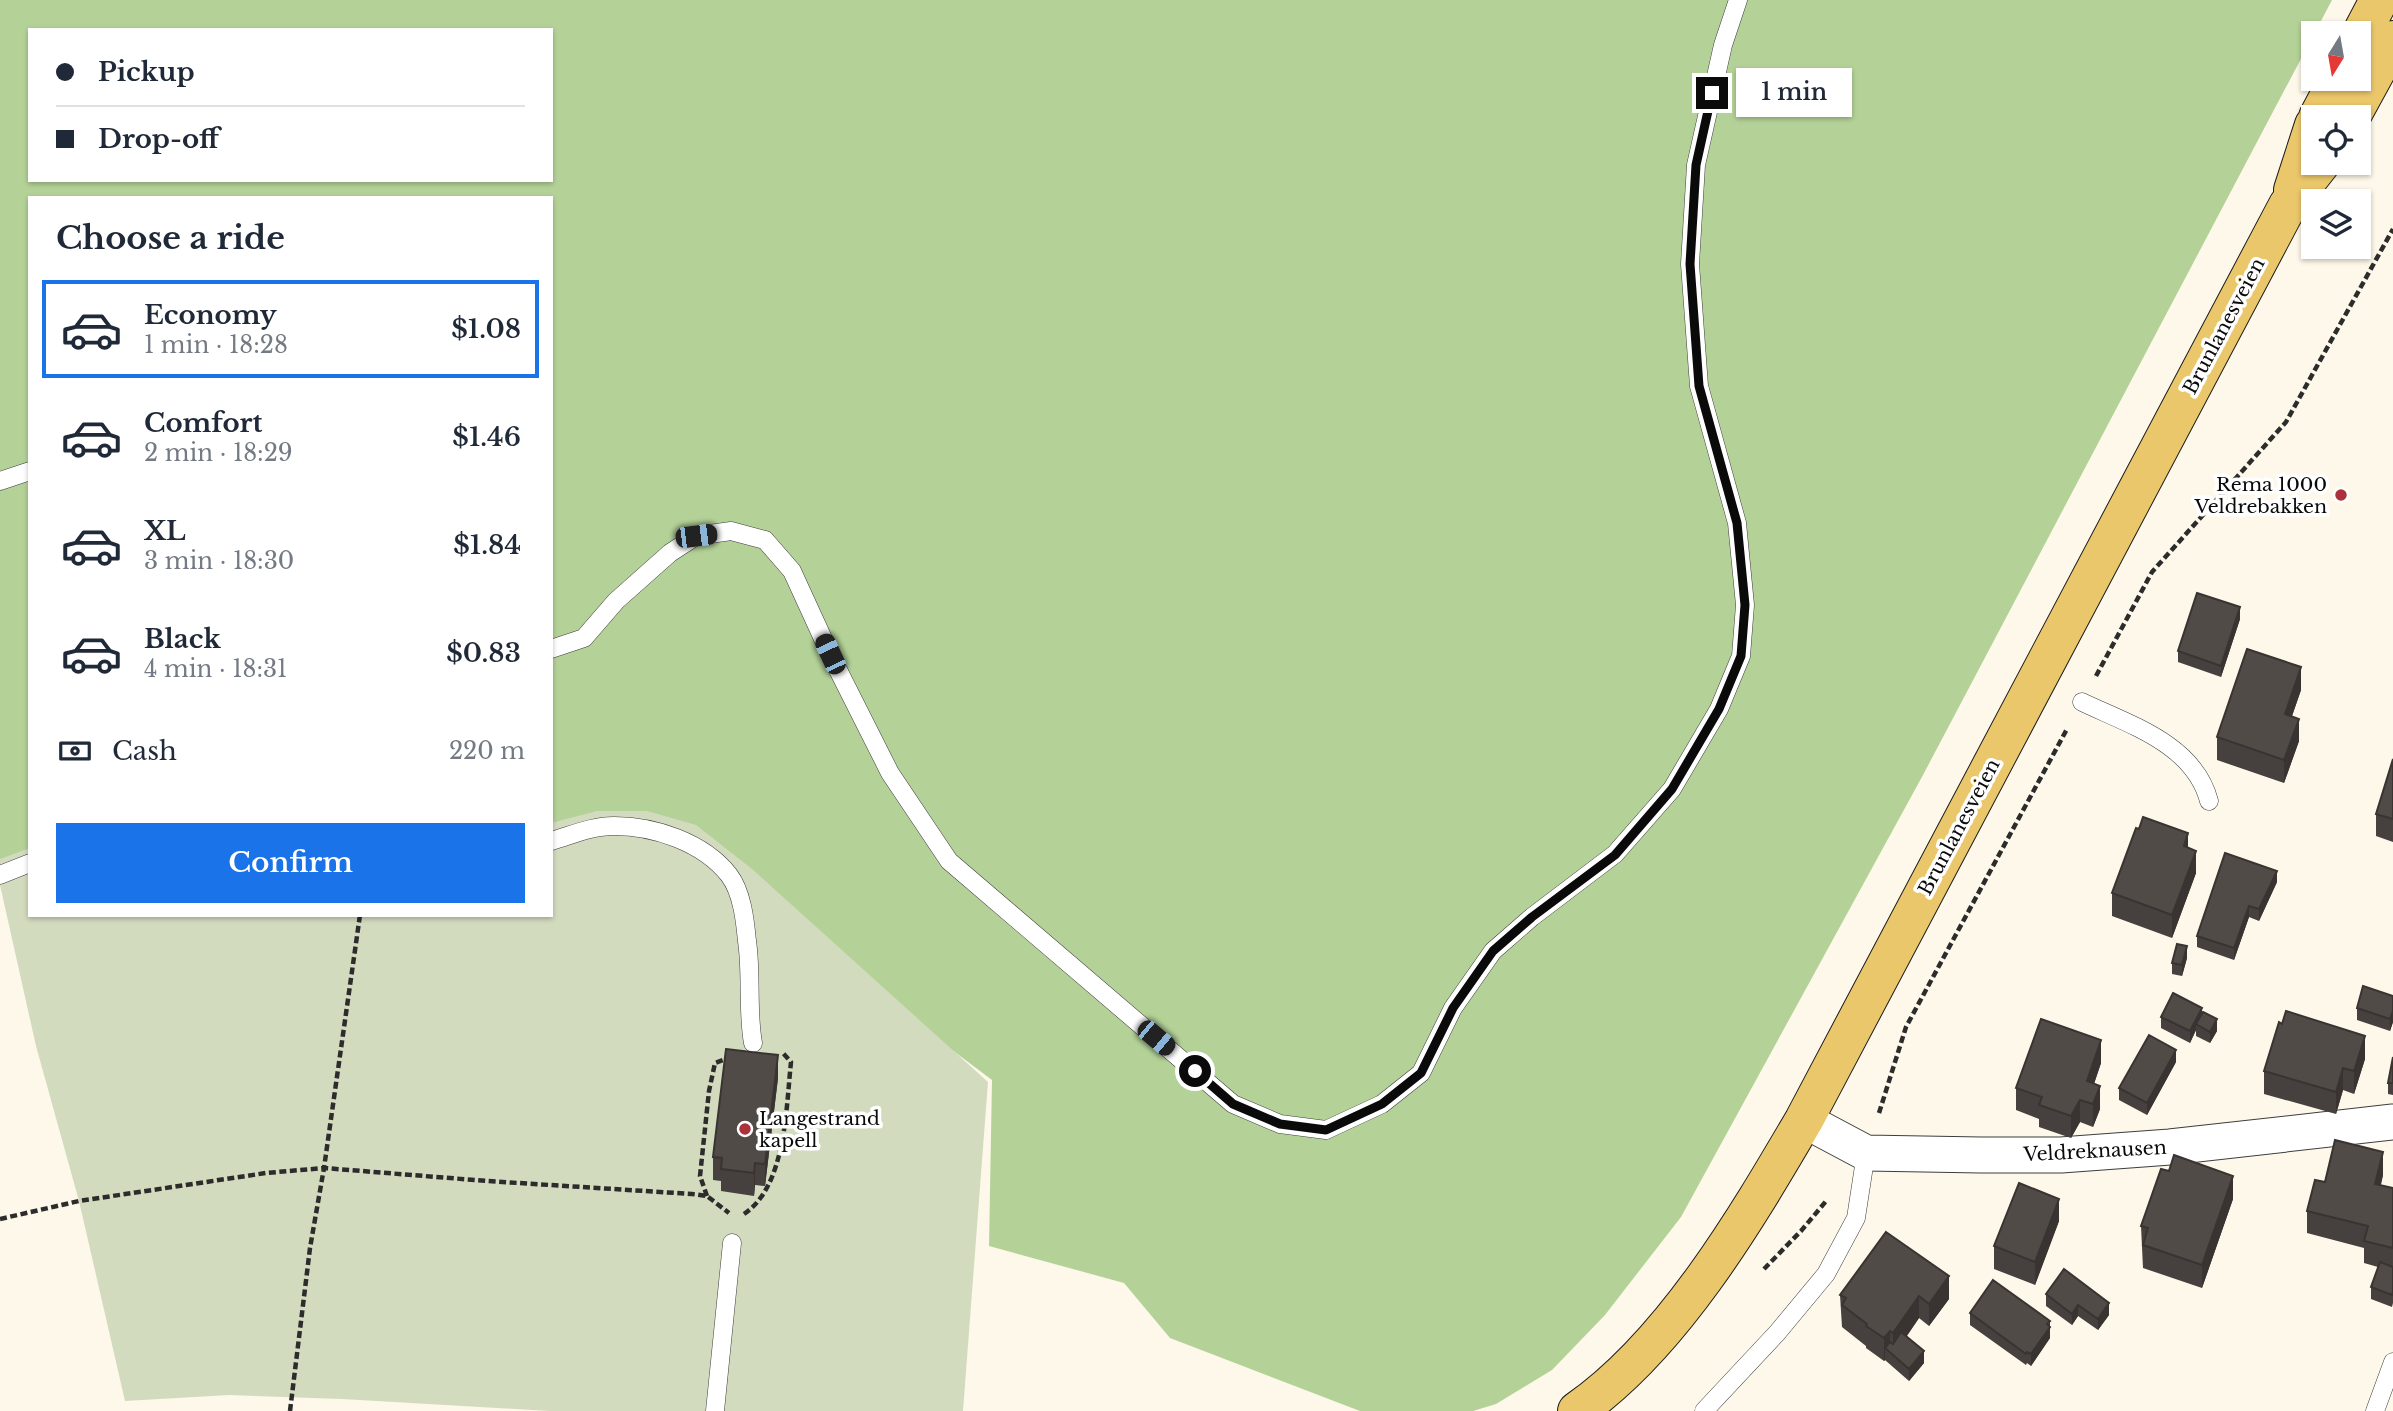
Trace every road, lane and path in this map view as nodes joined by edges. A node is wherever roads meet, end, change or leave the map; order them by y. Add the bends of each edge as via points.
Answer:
1 (1738, 0) edge
2 (2379, 0) edge
3 (2368, 21) edge
4 (2393, 40) edge
5 (2358, 105) edge
6 (2301, 165) edge
7 (2311, 175) edge
8 (2288, 205) junction
9 (2393, 229) edge
10 (28, 472) edge
11 (0, 481) edge
12 (553, 648) edge
13 (2082, 702) junction
14 (2210, 801) dead end
15 (553, 840) edge
16 (28, 864) edge
17 (0, 875) edge
18 (360, 917) edge
19 (753, 1043) junction
20 (1804, 1120) junction
21 (2393, 1122) edge
22 (1866, 1153) junction
23 (324, 1168) junction
24 (707, 1196) junction
25 (0, 1219) edge
26 (732, 1242) dead end
27 (2393, 1362) edge
28 (290, 1411) edge
29 (715, 1411) edge
30 (1577, 1411) edge
31 (1704, 1411) edge
32 (2375, 1411) edge

1 - 12 lane via 1696,165 1690,264 1699,386 1737,523 1745,605 1741,656 1719,709 1672,789 1615,855 1493,951 1453,1008 1421,1073 1382,1104 1326,1130 1280,1124 1233,1104 950,861 890,774 792,572 765,540 731,531 696,536 616,601 584,638
2 - 3 main road
4 - 5 main road
6 - 8 main road, Brunlanesveien
7 - 8 main road, Brunlanesveien
8 - 20 main road, Brunlanesveien
9 - 13 path via 2287,422 2152,572
10 - 11 lane
13 - 14 lane via 2183,755 2205,785
13 - 22 path via 1906,1027
15 - 19 lane via 613,826 643,829 696,847 730,876 738,891 747,939
16 - 17 lane
18 - 23 path
19 - 24 path via 716,1063 700,1176
19 - 24 path via 781,1050 790,1062 776,1168 766,1193 743,1215 723,1210
20 - 22 street, Veldreknausen
20 - 30 main road, Brunlanesveien via 1756,1202 1689,1296 1624,1371
21 - 22 street, Veldreknausen via 2061,1155
22 - 31 lane via 1856,1218 1826,1274
23 - 24 path
23 - 25 path via 79,1201
23 - 28 path
26 - 29 lane
27 - 32 lane

